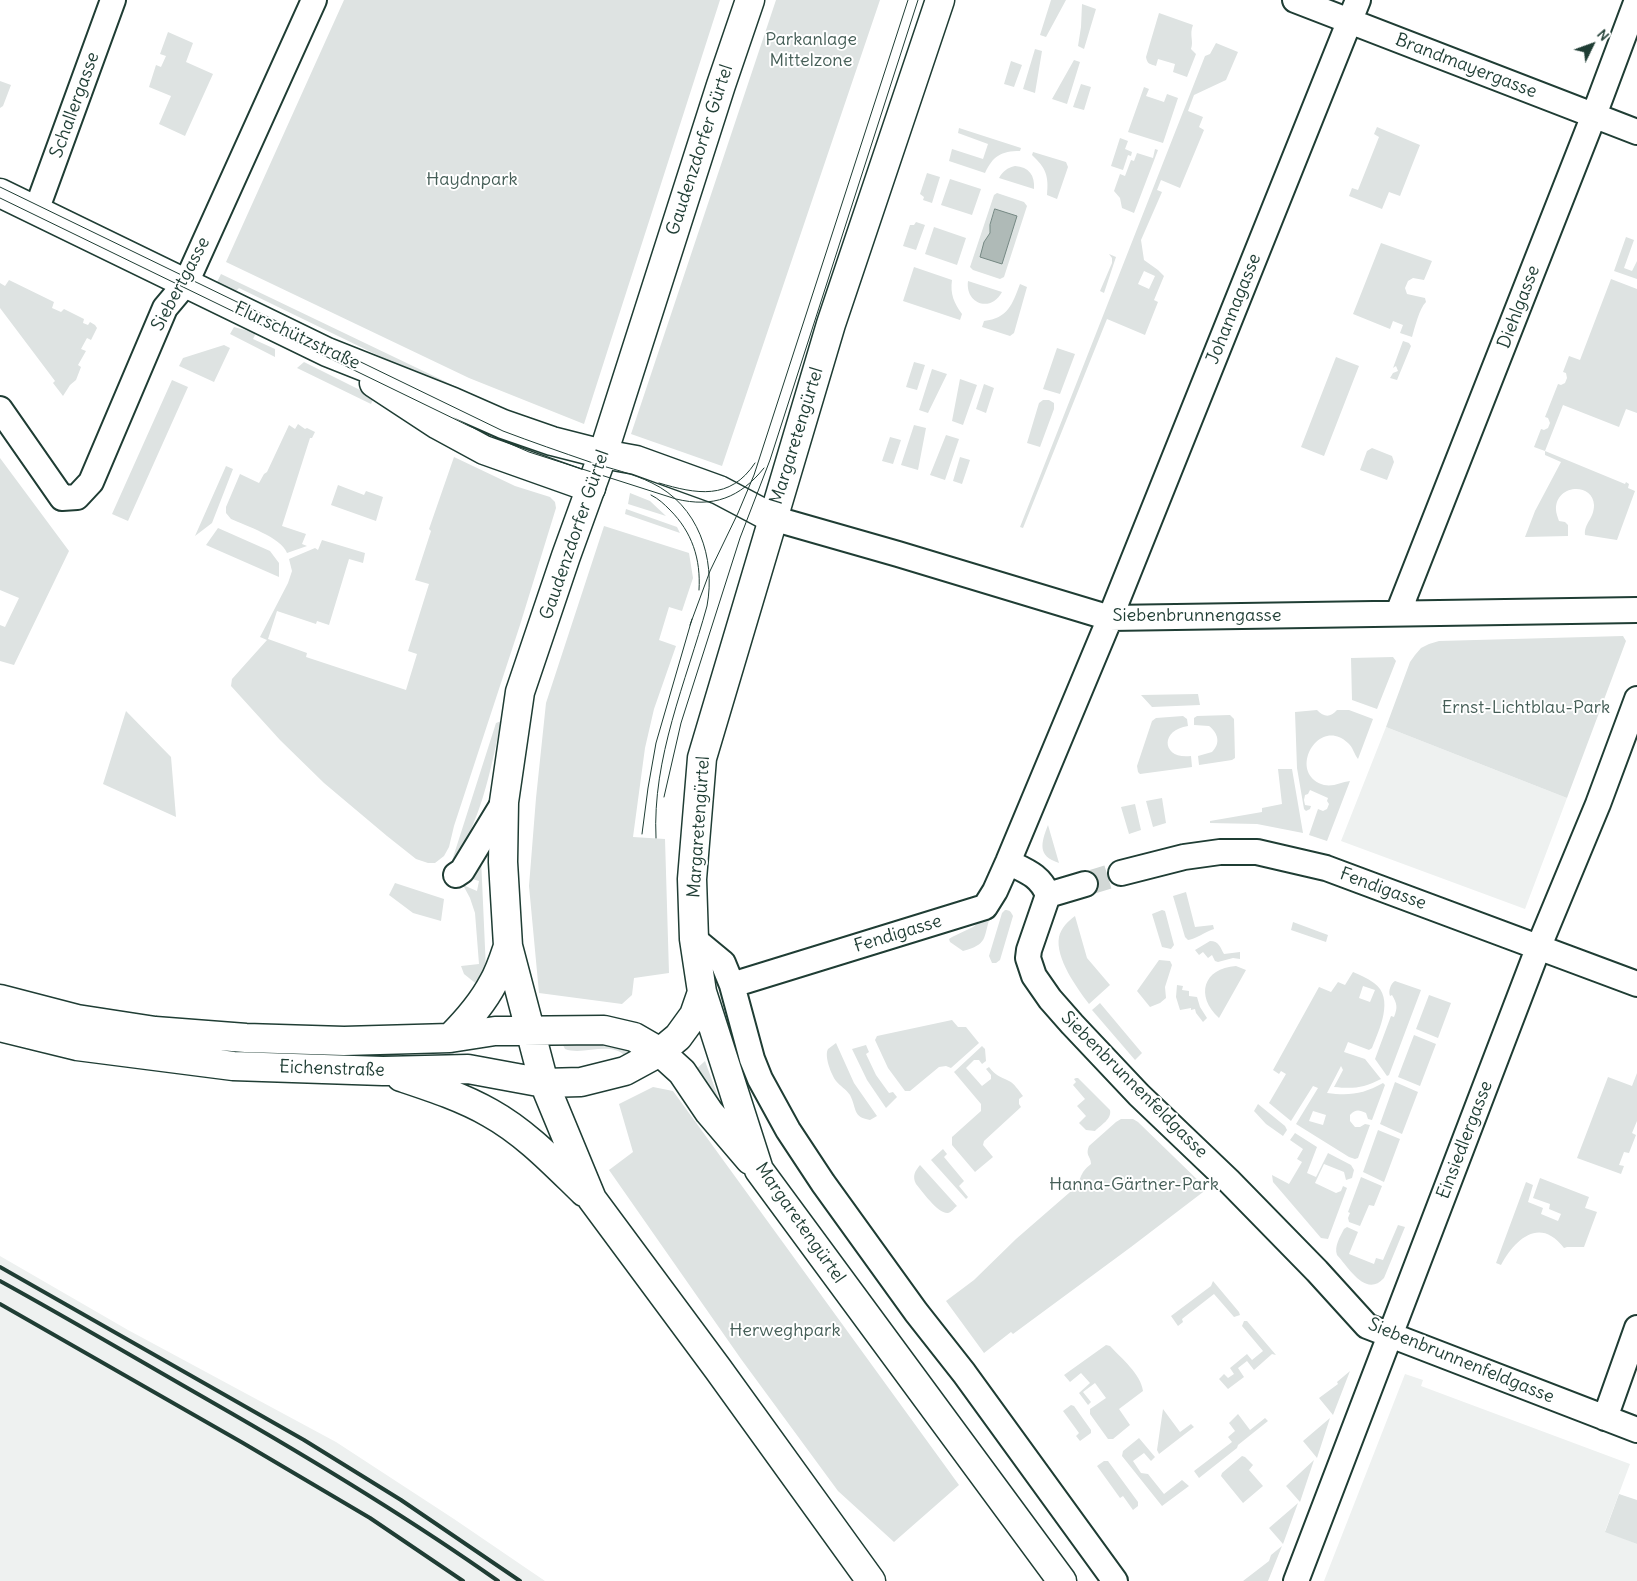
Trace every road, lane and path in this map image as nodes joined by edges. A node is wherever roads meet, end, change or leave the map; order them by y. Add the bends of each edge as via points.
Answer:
1 (113, 0) edge
2 (314, 0) edge
3 (750, 0) edge
4 (940, 0) edge
5 (1295, 0) edge
6 (1637, 0) edge
7 (1353, 10) edge
8 (1594, 115) junction
9 (1637, 132) edge
10 (0, 193) edge
11 (36, 211) junction
12 (186, 283) junction
13 (327, 352) junction
14 (0, 410) edge
15 (604, 454) junction
16 (591, 488) junction
17 (772, 518) junction
18 (1637, 610) edge
19 (1398, 614) junction
20 (1110, 618) junction
21 (1637, 699) edge
22 (504, 802) junction
23 (1008, 862) junction
24 (1121, 873) tunnel mouth
25 (456, 875) dead end
26 (1085, 884) tunnel mouth
27 (1048, 895) junction
28 (694, 939) junction
29 (508, 946) junction
30 (1539, 946) junction
31 (1637, 984) edge
32 (732, 985) junction
33 (702, 992) junction
34 (0, 999) edge
35 (0, 1027) edge
36 (529, 1030) junction
37 (450, 1038) junction
38 (660, 1052) junction
39 (383, 1071) junction
40 (544, 1082) junction
41 (759, 1170) junction
42 (592, 1199) junction
43 (1637, 1328) edge
44 (1390, 1336) junction
45 (1605, 1418) junction
46 (1637, 1430) edge
47 (871, 1581) edge
48 (1062, 1581) edge
49 (1115, 1581) edge
50 (1296, 1581) edge

1 - 11 street, Schallergasse
2 - 12 street, Siebertgasse
3 - 15 main road, Gaudenzdorfer Gürtel
4 - 17 main road, Margaretengürtel via 831,324
5 - 7 street, Brandmayergasse
6 - 8 street, Diehlgasse
7 - 8 street, Brandmayergasse
7 - 20 street, Johannagasse
8 - 9 street, Brandmayergasse
8 - 19 street, Diehlgasse
10 - 11 main road, Flurschützstraße
11 - 12 main road, Flurschützstraße
12 - 13 main road, Flurschützstraße
12 - 14 street, Siebertgasse via 165,308 91,482 77,497 62,498
13 - 15 main road, Flurschützstraße via 503,424
13 - 16 main road via 438,425 484,450
15 - 16 main road, Gaudenzdorfer Gürtel
15 - 17 main road, Flurschützstraße via 636,460 719,490
16 - 22 main road, Gaudenzdorfer Gürtel via 520,692
17 - 20 street, Siebenbrunnengasse
17 - 28 main road, Margaretengürtel via 702,758 692,880
18 - 19 street, Siebenbrunnengasse
19 - 20 street, Siebenbrunnengasse
20 - 23 street
21 - 30 street, Einsiedlergasse
22 - 25 street via 462,871
22 - 29 main road, Gaudenzdorfer Gürtel via 503,862
23 - 27 street via 1040,880
23 - 32 street, Fendigasse via 985,907
24 - 30 street, Fendigasse via 1184,857 1256,852 1326,868
26 - 27 street
27 - 44 street, Siebenbrunnenfeldgasse via 1028,958 1034,976 1050,999 1139,1095 1310,1264 1366,1326
28 - 32 street via 723,963
28 - 33 main road, Margaretengürtel
29 - 36 main road, Gaudenzdorfer Gürtel
29 - 37 main road via 485,996
30 - 31 street, Fendigasse
30 - 44 street, Einsiedlergasse
32 - 49 street via 760,1079 788,1130 916,1312
33 - 38 main road, Eichenstraße via 694,1015 678,1037
33 - 41 main road, Margaretengürtel
34 - 37 main road, Eichenstraße via 77,1019 155,1031 301,1040
35 - 39 main road, Eichenstraße via 77,1046 233,1066
36 - 37 main road, Eichenstraße via 495,1030
36 - 38 main road, Eichenstraße via 604,1030 634,1037
36 - 40 main road, Gaudenzdorfer Gürtel
38 - 40 main road, Eichenstraße via 625,1071 581,1082
38 - 41 main road, Eichenstraße via 682,1072 709,1112
39 - 40 main road, Eichenstraße via 468,1069
39 - 42 main road via 452,1094 490,1113 539,1148
40 - 42 main road
41 - 48 main road, Margaretengürtel
42 - 47 main road
43 - 45 street
44 - 45 street, Siebenbrunnenfeldgasse
44 - 50 street, Einsiedlergasse
45 - 46 street, Siebenbrunnenfeldgasse

